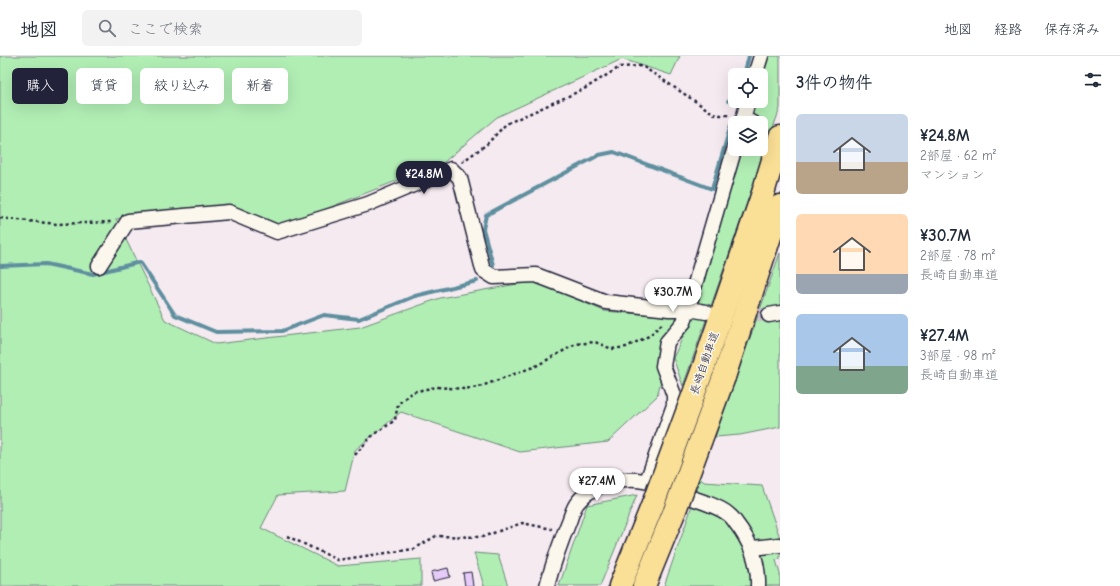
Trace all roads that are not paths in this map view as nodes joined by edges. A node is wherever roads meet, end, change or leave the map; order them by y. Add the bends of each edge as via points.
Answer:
1 (761, 56) edge
2 (757, 68) edge
3 (732, 156) edge
4 (765, 156) edge
5 (780, 206) edge
6 (99, 266) dead end
7 (689, 308) junction
8 (706, 312) dead end
9 (647, 481) junction
10 (780, 545) edge
11 (752, 548) junction
12 (547, 586) edge
13 (620, 586) edge
14 (644, 586) edge
15 (758, 586) edge

1 - 2 street
3 - 7 street
4 - 13 highway, 長崎自動車道, bridge via 763,193 703,369
5 - 14 highway, 長崎自動車道, bridge via 724,377
6 - 7 street via 128,221 229,212 277,232 368,204 451,169 460,178 483,270 494,277 536,275 606,302 668,310
7 - 8 street
7 - 9 street via 684,322 667,342 663,366 674,396 674,405
9 - 11 street via 712,505 728,514
9 - 12 street via 617,480 592,489 577,502 564,532
10 - 11 street
11 - 15 street via 759,573

